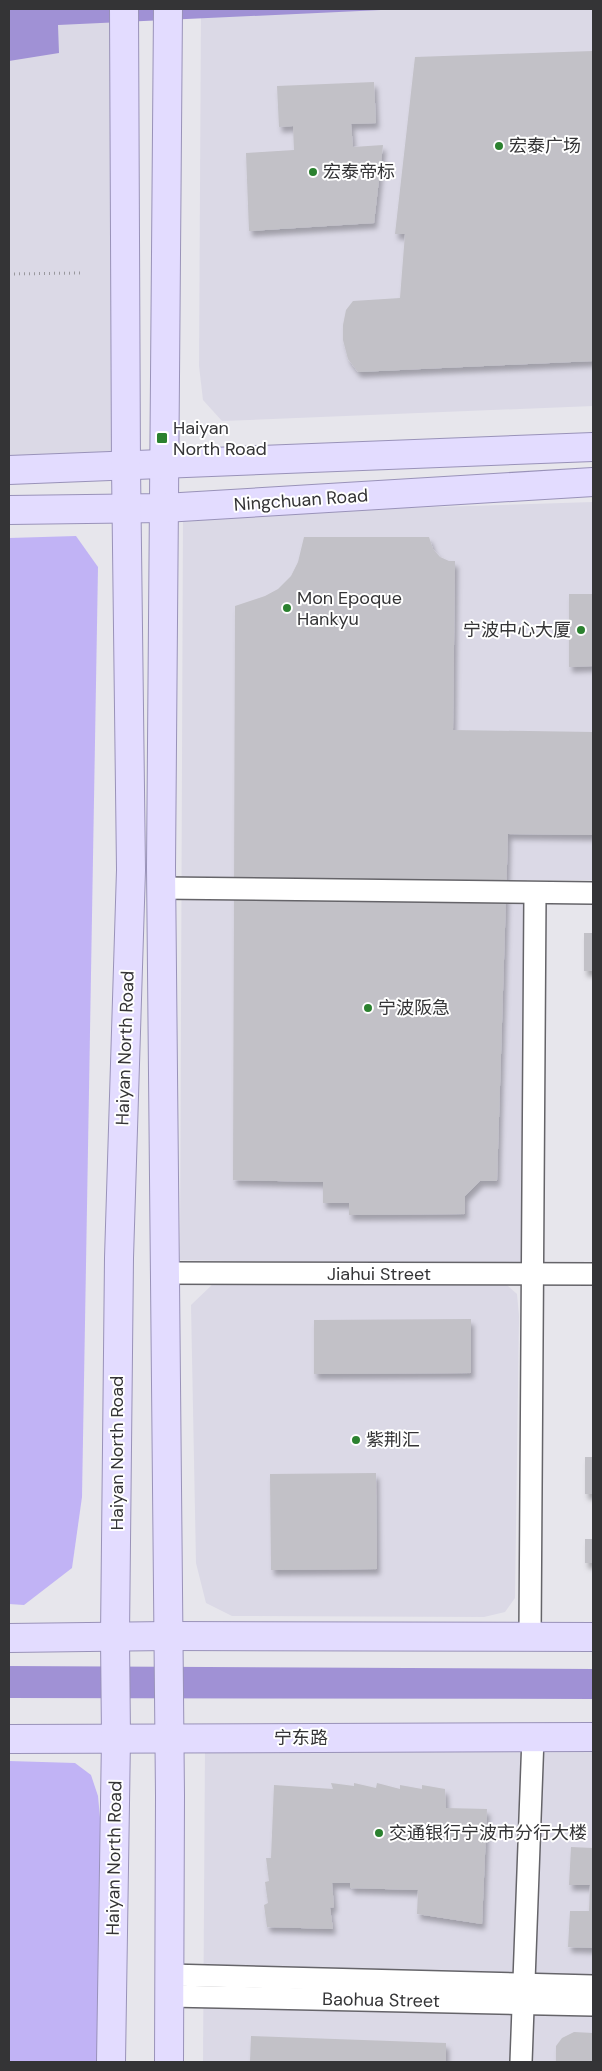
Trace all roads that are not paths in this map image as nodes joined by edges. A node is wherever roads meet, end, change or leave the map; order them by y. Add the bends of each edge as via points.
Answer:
1 (124, 21) edge
2 (168, 21) edge
3 (593, 447) edge
4 (164, 465) junction
5 (126, 467) junction
6 (9, 470) edge
7 (593, 482) edge
8 (164, 508) junction
9 (127, 509) junction
10 (9, 510) edge
11 (161, 888) junction
12 (535, 894) junction
13 (593, 894) edge
14 (164, 1273) junction
15 (532, 1274) junction
16 (593, 1274) edge
17 (167, 1636) junction
18 (115, 1637) junction
19 (530, 1637) junction
20 (593, 1637) edge
21 (9, 1638) edge
22 (533, 1737) junction
23 (593, 1737) edge
24 (116, 1738) junction
25 (9, 1739) edge
26 (169, 1739) junction
27 (169, 1986) junction
28 (593, 1986) edge
29 (525, 1993) junction
30 (593, 2004) edge
31 (111, 2062) edge
32 (169, 2062) edge
33 (522, 2062) edge

1 - 5 main road, Haiyan North Road
2 - 4 main road, Haiyan North Road
3 - 4 main road
4 - 5 main road
4 - 8 main road, Haiyan North Road
5 - 6 main road
5 - 9 main road, Haiyan North Road
7 - 8 main road, Ningchuan Road
8 - 9 main road, Ningchuan Road
8 - 11 main road, Haiyan North Road
9 - 10 main road, Ningchuan Road
9 - 18 main road, Haiyan North Road via 131,870 118,1258
11 - 12 street
11 - 14 main road, Haiyan North Road
12 - 13 street
12 - 15 street
14 - 15 street, Jiahui Street
14 - 17 main road, Haiyan North Road
15 - 16 street, Jiahui Street
15 - 19 street
17 - 18 main road
17 - 19 main road
17 - 26 main road, Haiyan North Road
18 - 21 main road
18 - 24 main road, Haiyan North Road
19 - 20 main road
22 - 23 main road, 宁东路
22 - 26 main road, 宁东路
22 - 29 street
24 - 25 main road, 宁东路
24 - 26 main road, 宁东路
24 - 31 main road, Haiyan North Road
26 - 27 main road, Haiyan North Road
27 - 29 street, Baohua Street
27 - 32 main road, Haiyan North Road
28 - 29 street, Baohua Street
29 - 30 street, Baohua Street
29 - 33 street

